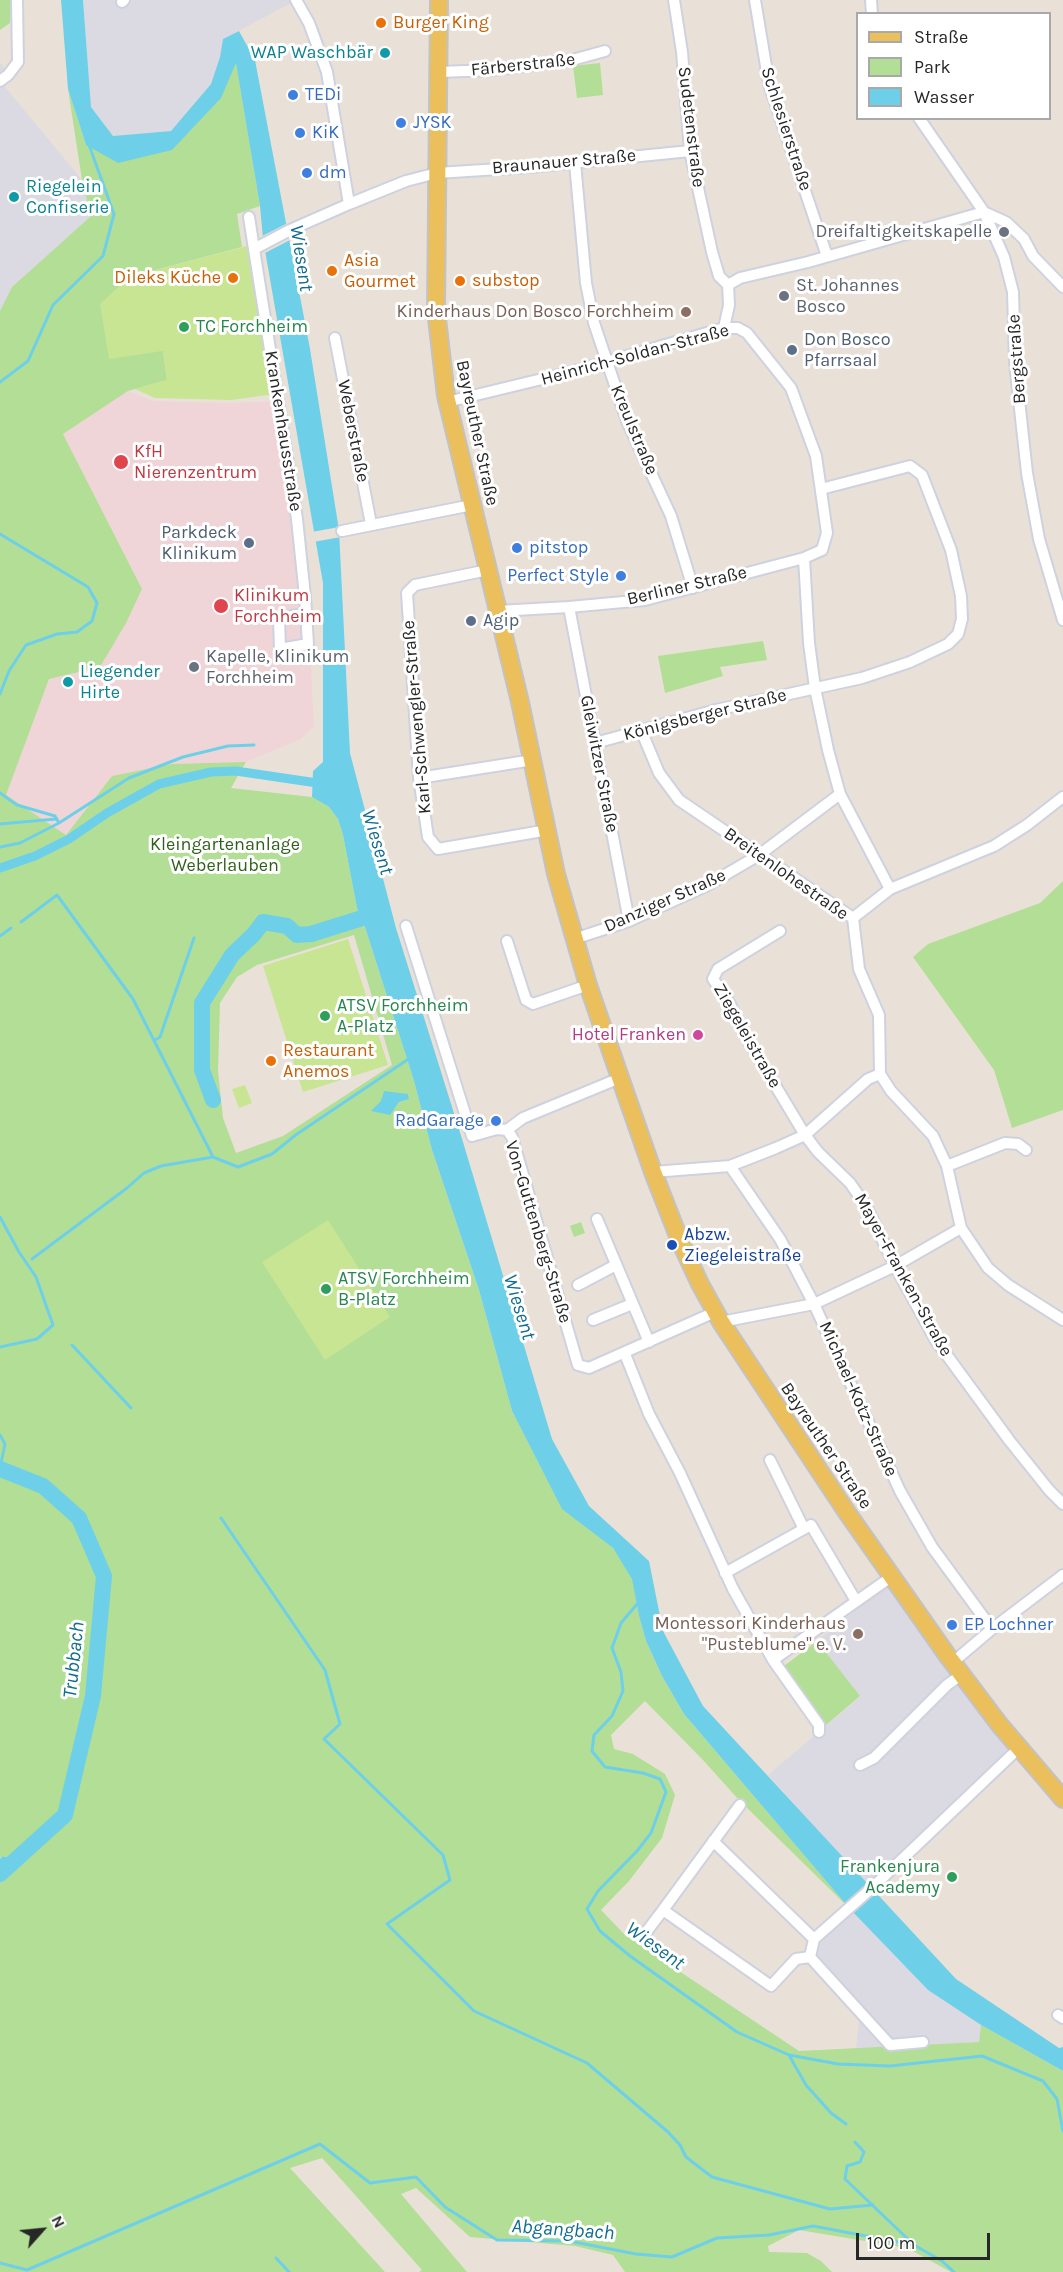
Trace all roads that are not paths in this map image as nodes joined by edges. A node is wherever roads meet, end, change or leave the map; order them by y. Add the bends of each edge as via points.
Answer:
1 (17, 0) edge
2 (296, 0) edge
3 (439, 0) edge
4 (674, 0) edge
5 (755, 0) edge
6 (605, 51) dead end
7 (439, 72) junction
8 (0, 81) edge
9 (920, 120) edge
10 (690, 151) junction
11 (575, 163) junction
12 (437, 173) junction
13 (349, 204) junction
14 (984, 212) junction
15 (249, 217) dead end
16 (258, 247) junction
17 (827, 256) junction
18 (728, 285) junction
19 (1063, 287) edge
20 (729, 305) junction
21 (724, 328) junction
22 (738, 328) junction
23 (335, 338) dead end
24 (606, 361) junction
25 (447, 402) junction
26 (821, 489) junction
27 (472, 506) junction
28 (371, 524) junction
29 (342, 531) dead end
30 (804, 558) junction
31 (488, 570) junction
32 (693, 588) junction
33 (1059, 589) edge
34 (569, 607) junction
35 (498, 611) junction
36 (306, 614) dead end
37 (1063, 620) edge
38 (815, 688) junction
39 (641, 730) junction
40 (596, 743) junction
41 (533, 760) junction
42 (419, 778) junction
43 (840, 794) junction
44 (1063, 797) edge
45 (548, 830) junction
46 (759, 855) junction
47 (890, 889) junction
48 (853, 918) junction
49 (629, 921) junction
50 (406, 926) dead end
51 (780, 931) dead end
52 (574, 939) junction
53 (507, 941) dead end
54 (588, 985) junction
55 (880, 1074) junction
56 (613, 1082) junction
57 (507, 1130) junction
58 (805, 1135) junction
59 (1026, 1150) dead end
60 (730, 1166) junction
61 (947, 1166) junction
62 (653, 1172) junction
63 (597, 1219) dead end
64 (961, 1228) junction
65 (616, 1265) junction
66 (895, 1266) junction
67 (578, 1285) dead end
68 (632, 1304) junction
69 (814, 1304) junction
70 (718, 1317) junction
71 (593, 1320) dead end
72 (1063, 1320) edge
73 (649, 1342) junction
74 (625, 1354) junction
75 (770, 1460) dead end
76 (1063, 1504) edge
77 (804, 1529) junction
78 (725, 1573) junction
79 (1063, 1575) edge
80 (891, 1577) junction
81 (856, 1601) junction
82 (992, 1629) junction
83 (773, 1660) junction
84 (956, 1669) junction
85 (819, 1732) dead end
86 (1020, 1748) junction
87 (860, 1765) dead end
88 (1063, 1799) edge
89 (740, 1805) dead end
90 (713, 1841) junction
91 (663, 1910) junction
92 (647, 1931) dead end
93 (814, 1939) junction
94 (810, 1957) junction
95 (923, 2042) dead end

1 - 8 street via 18,62
2 - 13 street via 327,72
3 - 7 main road, Bayreuther Straße
4 - 10 street, Sudetenstraße
5 - 17 street, Schlesierstraße via 769,84
6 - 7 street, Färberstraße via 572,60 493,70
7 - 12 main road, Bayreuther Straße
9 - 14 street, Bergstraße
10 - 11 street, Braunauer Straße
10 - 18 street, Sudetenstraße via 712,252 720,276
11 - 12 street, Braunauer Straße
11 - 24 street, Kreulstraße via 586,283
12 - 13 street
12 - 25 main road, Bayreuther Straße via 436,310
13 - 16 street
14 - 17 street
14 - 19 street via 1006,222 1024,239 1033,256
14 - 33 street, Bergstraße via 1004,257 1013,292 1015,363 1027,473 1039,539
15 - 16 street, Krankenhausstraße
16 - 36 street, Krankenhausstraße via 298,529
17 - 18 street via 740,278
18 - 20 street
20 - 21 street
20 - 22 street
21 - 22 street, Heinrich-Soldan-Straße
21 - 24 street, Heinrich-Soldan-Straße
22 - 26 street, Heinrich-Soldan-Straße via 747,333 791,388 816,456
23 - 28 street, Weberstraße
24 - 25 street, Heinrich-Soldan-Straße
24 - 32 street, Kreulstraße via 627,421 671,516
25 - 27 main road, Bayreuther Straße
26 - 30 street, Heinrich-Soldan-Straße via 827,533 822,550
26 - 38 street, Königsberger Straße via 910,466 922,475 951,550 962,619 958,634 948,644 910,662
27 - 28 street
27 - 31 main road, Bayreuther Straße
28 - 29 street
30 - 32 street, Berliner Straße
30 - 38 street
31 - 35 main road, Bayreuther Straße
31 - 42 street, Karl-Schwengler-Straße via 415,585 406,593
32 - 34 street, Berliner Straße via 645,600
33 - 37 street, Bergstraße
34 - 35 street, Berliner Straße
34 - 40 street, Gleiwitzer Straße
35 - 41 main road, Bayreuther Straße
38 - 39 street, Königsberger Straße
38 - 43 street
39 - 40 street, Königsberger Straße
39 - 46 street, Breitenlohestraße via 659,773 679,800
40 - 49 street, Gleiwitzer Straße
41 - 42 street
41 - 45 main road, Bayreuther Straße
42 - 45 street, Karl-Schwengler-Straße via 428,837 438,849
43 - 46 street, Danziger Straße
43 - 47 street
44 - 47 street via 994,846
45 - 52 main road, Bayreuther Straße
46 - 48 street, Breitenlohestraße
46 - 49 street, Danziger Straße via 706,886
47 - 48 street
48 - 55 street, Breitenlohestraße via 859,969 879,1015
49 - 52 street, Danziger Straße
50 - 57 street, Von-Guttenberg-Straße via 472,1136
51 - 58 street, Ziegeleistraße via 718,969 713,979
52 - 54 main road, Bayreuther Straße
53 - 54 street via 526,1000 533,1004
54 - 56 main road, Bayreuther Straße
55 - 58 street via 868,1079
55 - 61 street via 933,1136
56 - 57 street via 523,1118
56 - 62 main road, Bayreuther Straße
57 - 74 street, Von-Guttenberg-Straße via 578,1365 589,1368
58 - 60 street
58 - 66 street, Mayer-Franken-Straße via 866,1206
59 - 61 street via 1018,1144 1005,1143
60 - 62 street
60 - 69 street, Michael-Kotz-Straße via 780,1239
61 - 64 street
62 - 70 main road, Bayreuther Straße via 680,1241
63 - 65 street
64 - 66 street, Von-Guttenberg-Straße
64 - 72 street via 988,1268
65 - 67 street
65 - 68 street
66 - 69 street, Von-Guttenberg-Straße
66 - 76 street, Mayer-Franken-Straße via 935,1338 1009,1440
68 - 71 street
68 - 73 street
69 - 70 street, Von-Guttenberg-Straße
69 - 82 street, Michael-Kotz-Straße via 900,1491 932,1547
70 - 73 street, Von-Guttenberg-Straße
70 - 80 main road, Bayreuther Straße
73 - 74 street, Von-Guttenberg-Straße
74 - 78 street via 649,1414 683,1478
75 - 77 street
77 - 78 street
77 - 81 street via 812,1525
78 - 83 street
79 - 82 street
80 - 81 street
80 - 84 main road, Bayreuther Straße
81 - 83 street
82 - 84 street
83 - 85 street via 819,1725
84 - 86 main road, Bayreuther Straße
84 - 87 street via 947,1685 874,1758
86 - 88 main road, Bayreuther Straße
86 - 93 street
89 - 90 street
90 - 91 street
90 - 93 street
91 - 92 street
91 - 94 street via 771,1986 796,1959
93 - 94 street
94 - 95 street via 890,2045

